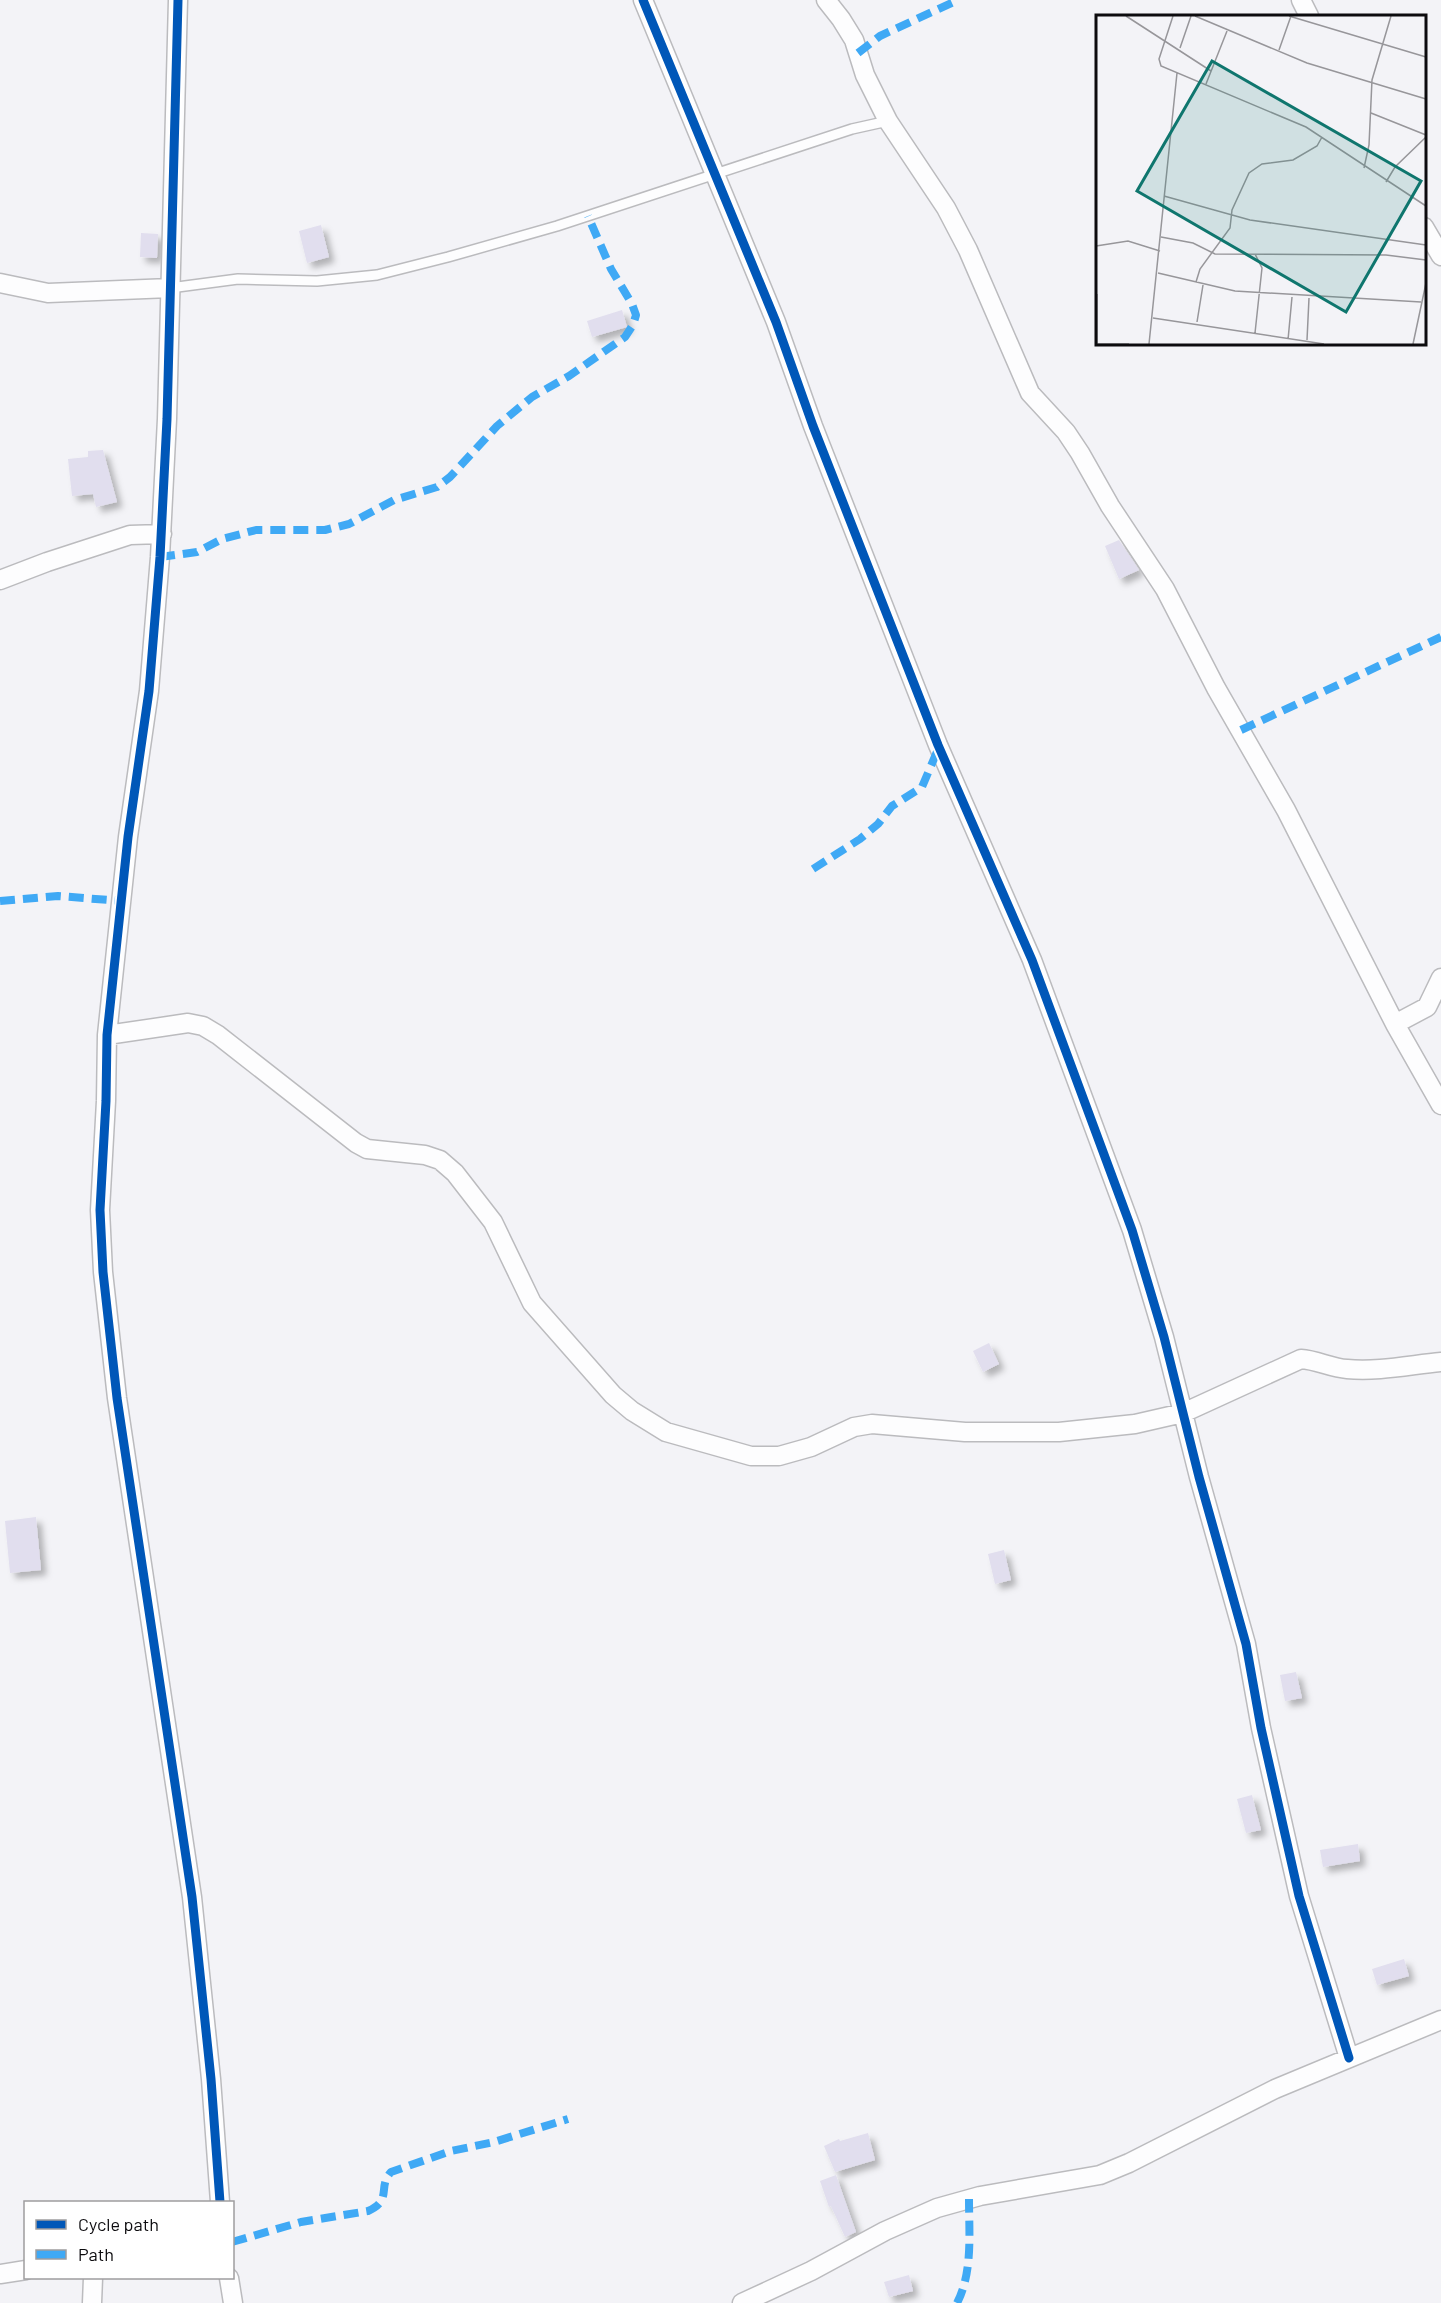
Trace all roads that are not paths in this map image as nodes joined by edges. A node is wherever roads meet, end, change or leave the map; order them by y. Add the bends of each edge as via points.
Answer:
1 (178, 0) edge
2 (643, 0) edge
3 (826, 0) edge
4 (1301, 0) edge
5 (1308, 15) edge
6 (888, 121) junction
7 (715, 175) junction
8 (1426, 229) edge
9 (1441, 256) edge
10 (0, 283) edge
11 (170, 288) junction
12 (162, 534) junction
13 (0, 580) edge
14 (1441, 978) edge
15 (1395, 1024) junction
16 (107, 1035) junction
17 (1441, 1105) edge
18 (1441, 1362) edge
19 (1183, 1413) junction
20 (1441, 2020) edge
21 (1349, 2058) junction
22 (220, 2201) edge
23 (24, 2270) edge
24 (0, 2274) edge
25 (93, 2279) edge
26 (229, 2279) edge
27 (92, 2303) edge
28 (233, 2303) edge
29 (742, 2303) edge

1 - 11 street
2 - 7 street
3 - 6 street via 854,40 865,75
4 - 5 street
6 - 7 lane via 852,129
6 - 15 street via 946,208 968,250 1030,393 1066,432 1165,589 1286,810
7 - 11 lane via 557,226 376,275 317,281 238,279
7 - 19 street via 776,322 938,745 1032,960 1132,1230
8 - 9 street
10 - 11 street via 48,293
11 - 12 street
12 - 13 street via 130,535
12 - 16 street via 149,691 128,837
14 - 15 street via 1427,1007
15 - 17 street
16 - 19 street via 188,1023 203,1026 356,1143 367,1149 440,1160 493,1222 532,1303 613,1395 666,1432 751,1456 779,1456 811,1447 854,1427 872,1424 965,1431 1059,1432 1136,1424
16 - 22 street via 100,1210 103,1272 117,1398 192,1897
18 - 19 street via 1359,1370 1301,1359
19 - 21 street via 1246,1644 1299,1896
20 - 21 street
21 - 29 street via 1275,2089 1100,2175 980,2196 937,2208
23 - 24 street
25 - 27 street
26 - 28 street

